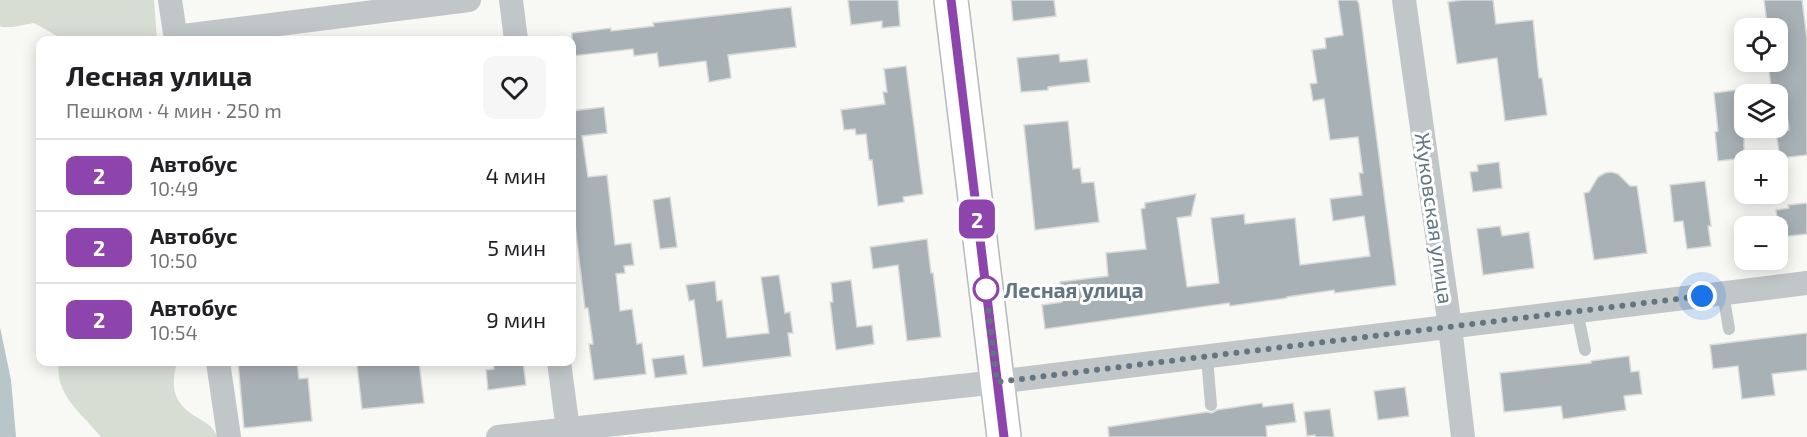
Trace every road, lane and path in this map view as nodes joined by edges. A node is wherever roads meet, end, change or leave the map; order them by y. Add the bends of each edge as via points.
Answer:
1 (170, 0) edge
2 (469, 0) edge
3 (511, 0) edge
4 (951, 0) edge
5 (1404, 0) edge
6 (176, 36) edge
7 (199, 36) edge
8 (516, 36) edge
9 (1807, 283) edge
10 (1723, 293) junction
11 (1577, 311) junction
12 (1450, 327) junction
13 (1729, 329) dead end
14 (1585, 350) dead end
15 (1207, 357) junction
16 (220, 366) edge
17 (560, 366) edge
18 (997, 382) junction
19 (1211, 405) dead end
20 (569, 433) edge
21 (229, 437) edge
22 (498, 437) edge
23 (1004, 437) edge
24 (1463, 437) edge

1 - 6 street
2 - 7 street
3 - 8 street
4 - 18 main road
5 - 12 street, Жуковская улица
9 - 10 street
10 - 11 street
10 - 13 lane
11 - 12 street
11 - 14 lane
12 - 15 street
12 - 24 street, Жуковская улица
15 - 18 street
15 - 19 lane
16 - 21 street
17 - 20 street
18 - 20 street
18 - 23 main road
20 - 22 street

